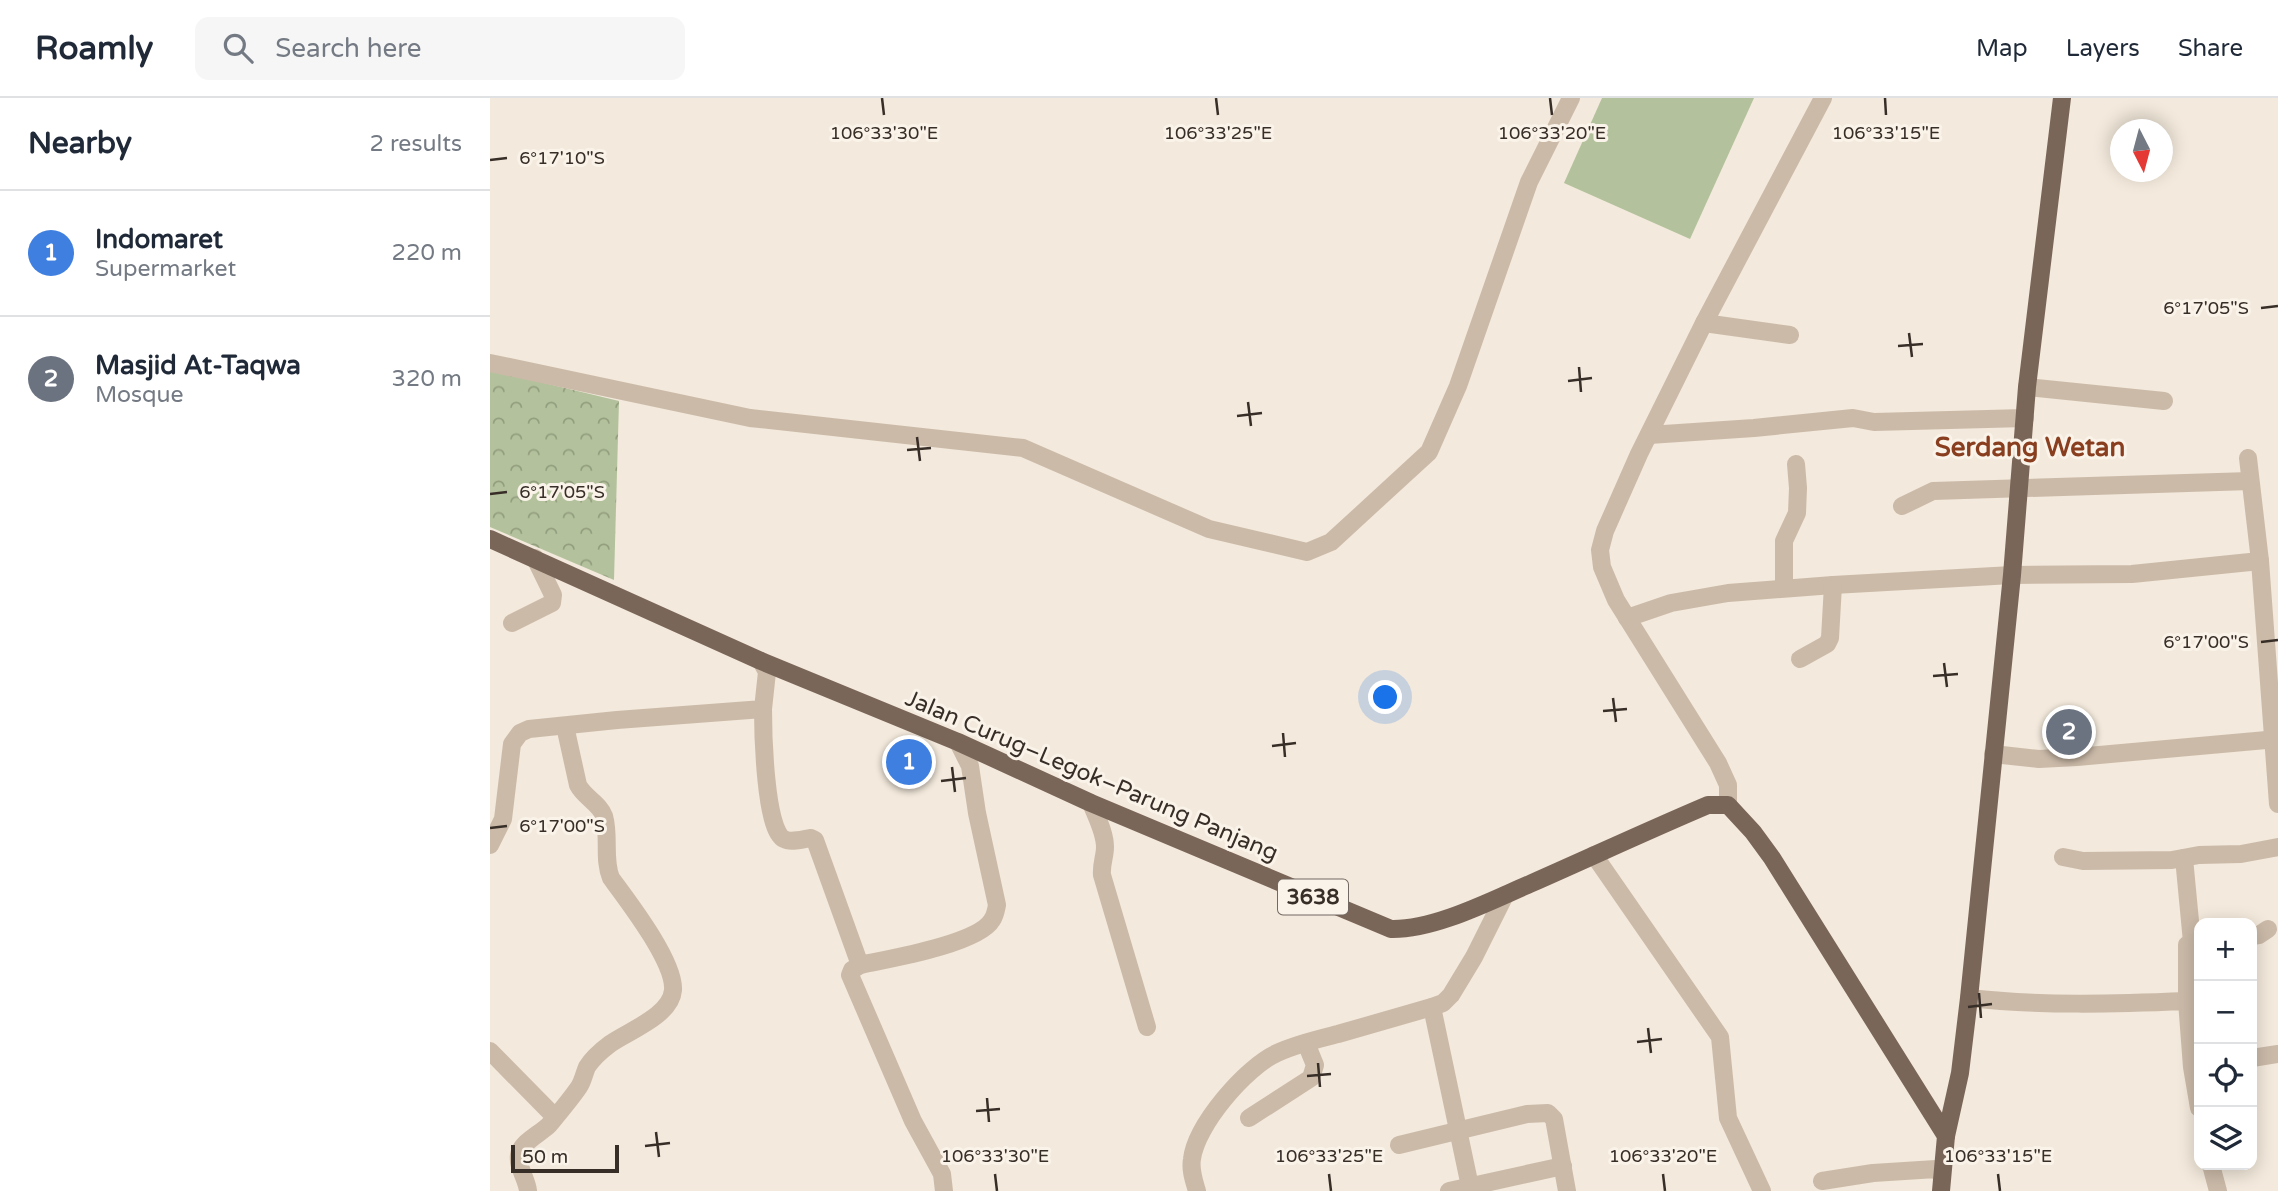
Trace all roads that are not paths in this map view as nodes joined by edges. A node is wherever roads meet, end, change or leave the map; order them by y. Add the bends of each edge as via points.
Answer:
1 (1571, 98) edge
2 (1823, 98) edge
3 (2062, 98) edge
4 (1704, 323) junction
5 (1790, 335) dead end
6 (490, 363) edge
7 (2027, 387) junction
8 (2164, 401) dead end
9 (2025, 418) junction
10 (1649, 435) junction
11 (2248, 458) dead end
12 (1796, 464) dead end
13 (2250, 481) junction
14 (2020, 488) junction
15 (1902, 506) dead end
16 (490, 539) edge
17 (535, 558) junction
18 (2260, 561) junction
19 (2012, 575) junction
20 (1833, 585) junction
21 (1784, 588) junction
22 (1627, 618) junction
23 (512, 623) dead end
24 (2272, 656) edge
25 (1800, 659) dead end
26 (761, 661) junction
27 (764, 709) junction
28 (565, 726) junction
29 (2276, 739) edge
30 (958, 743) junction
31 (1993, 754) junction
32 (1091, 803) junction
33 (2278, 804) edge
34 (1728, 805) junction
35 (2278, 842) edge
36 (490, 845) edge
37 (1594, 855) junction
38 (2063, 857) dead end
39 (2184, 858) junction
40 (1505, 895) junction
41 (2194, 927) edge
42 (2194, 942) edge
43 (860, 965) junction
44 (1969, 998) junction
45 (2188, 1001) junction
46 (1432, 1007) junction
47 (1147, 1027) dead end
48 (1306, 1043) junction
49 (2194, 1050) edge
50 (490, 1051) edge
51 (2278, 1054) edge
52 (2257, 1057) edge
53 (555, 1117) junction
54 (1249, 1118) dead end
55 (1457, 1130) junction
56 (1946, 1136) junction
57 (1399, 1145) dead end
58 (1563, 1166) junction
59 (2212, 1170) edge
60 (1822, 1181) dead end
61 (1942, 1183) edge
62 (1471, 1189) edge
63 (528, 1191) edge
64 (944, 1191) edge
65 (1197, 1191) edge
66 (1449, 1191) edge
67 (1567, 1191) edge
68 (1762, 1191) edge
69 (2218, 1191) edge

1 - 6 street via 1529,182 1458,386 1429,452 1331,542 1307,552 1209,529 1023,448 750,418
2 - 4 street
3 - 7 main road
4 - 5 street
4 - 10 street
7 - 8 street
7 - 9 main road
9 - 10 street via 1874,422 1853,418
9 - 14 main road
10 - 22 street via 1600,550 1608,583
11 - 13 street
12 - 21 street via 1797,513 1784,541
13 - 14 street
13 - 18 street
14 - 15 street via 1933,491
14 - 19 main road
16 - 17 main road, Jalan Curug–Legok–Parung Panjang / 3638
17 - 23 street via 553,594 552,603
17 - 26 main road, Jalan Curug–Legok–Parung Panjang / 3638
18 - 19 street via 2132,574
18 - 24 street
19 - 20 street
19 - 31 main road
20 - 21 street
20 - 25 street via 1830,638
21 - 22 street via 1671,603
22 - 34 street via 1718,763 1728,785
24 - 29 street
26 - 27 street via 767,672
26 - 30 main road, Jalan Curug–Legok–Parung Panjang / 3638
27 - 28 street
27 - 43 street via 765,773 775,828 780,838 788,841 815,840
28 - 36 street via 529,729 512,744 503,819
28 - 53 street via 578,785 603,812 611,878 650,932 670,973 673,992 644,1026 598,1055
29 - 31 street via 2077,757
29 - 33 street
30 - 32 main road, Jalan Curug–Legok–Parung Panjang / 3638
30 - 43 street via 970,766 997,905 993,919 969,938
31 - 44 main road
32 - 40 main road, Jalan Curug–Legok–Parung Panjang / 3638 via 1391,929 1439,921
32 - 47 street via 1105,840 1102,875
34 - 37 main road, Jalan Curug–Legok–Parung Panjang / 3638 via 1708,805
34 - 56 main road via 1772,858
35 - 39 street via 2241,854
37 - 40 main road, Jalan Curug–Legok–Parung Panjang / 3638
37 - 68 street via 1720,1037 1728,1118
38 - 39 street via 2083,861
39 - 41 street
40 - 46 street via 1451,995
42 - 45 street via 2186,950
43 - 64 street via 850,975 913,1121 942,1174
44 - 45 street via 1998,1002
44 - 56 main road
45 - 49 street
46 - 48 street
46 - 55 street
48 - 54 street via 1315,1065 1311,1078
48 - 65 street via 1275,1054 1248,1074 1211,1116 1192,1157
50 - 53 street
51 - 52 street
53 - 63 street via 520,1152
55 - 57 street
55 - 58 street via 1548,1113 1554,1119
55 - 62 street
56 - 61 main road
58 - 62 street
58 - 67 street
59 - 69 street
60 - 61 street via 1936,1169
62 - 66 street

